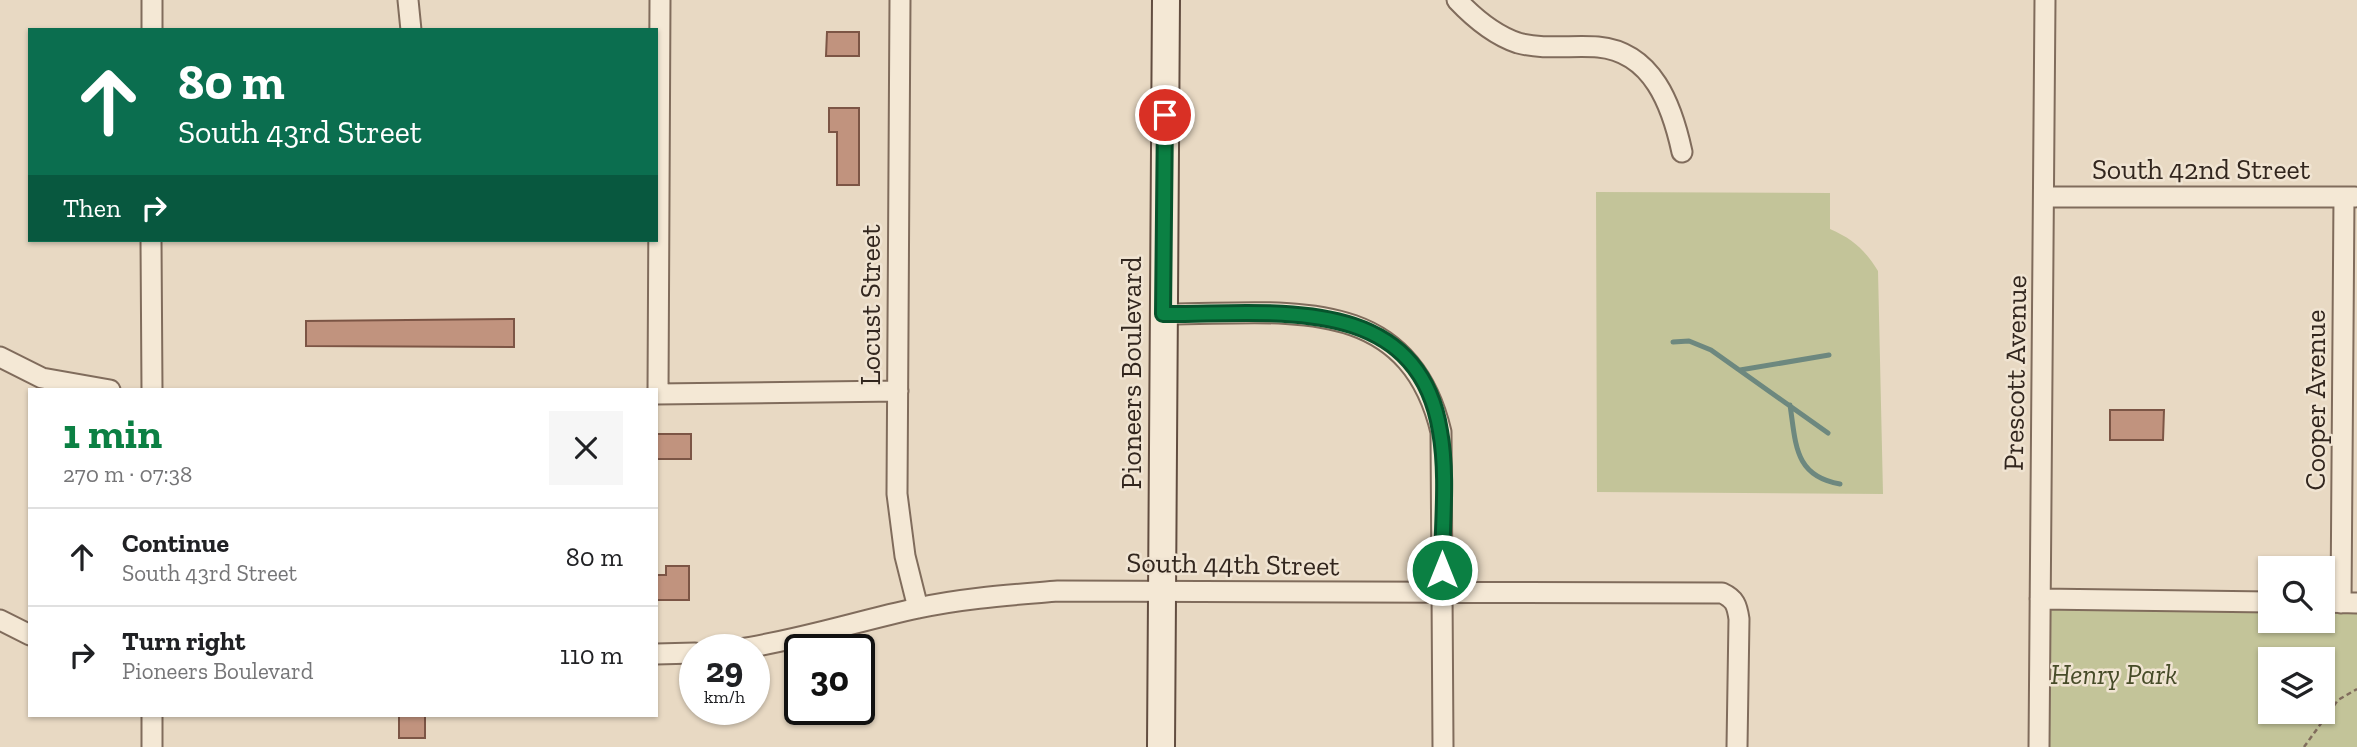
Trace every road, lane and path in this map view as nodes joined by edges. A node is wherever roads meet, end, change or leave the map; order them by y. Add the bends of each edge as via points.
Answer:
1 (152, 0) edge
2 (408, 0) edge
3 (660, 0) edge
4 (900, 0) edge
5 (1166, 0) edge
6 (1457, 0) edge
7 (2045, 0) edge
8 (152, 28) edge
9 (411, 28) edge
10 (658, 99) edge
11 (1682, 152) dead end
12 (2044, 197) junction
13 (2350, 197) edge
14 (150, 242) edge
15 (657, 242) edge
16 (1163, 314) junction
17 (0, 357) edge
18 (99, 388) edge
19 (152, 388) edge
20 (657, 388) edge
21 (898, 391) junction
22 (658, 394) edge
23 (1161, 590) junction
24 (1443, 594) junction
25 (2040, 599) junction
26 (2258, 602) edge
27 (2340, 603) edge
28 (918, 608) junction
29 (0, 620) edge
30 (28, 634) edge
31 (770, 643) edge
32 (679, 653) edge
33 (658, 654) edge
34 (2357, 689) edge
35 (152, 717) edge
36 (152, 747) edge
37 (1161, 747) edge
38 (1443, 747) edge
39 (1737, 747) edge
40 (2039, 747) edge
41 (2304, 747) edge

1 - 8 street
2 - 9 street
3 - 10 street
4 - 21 street, Locust Street
5 - 16 main road, Pioneers Boulevard
6 - 11 street via 1486,27 1519,43 1599,47 1633,59 1657,82 1674,114
7 - 12 street, Prescott Avenue
12 - 13 street, South 42nd Street
12 - 25 street, Prescott Avenue
13 - 27 street, Cooper Avenue
14 - 19 street
15 - 20 street
16 - 23 main road, Pioneers Boulevard
16 - 24 street via 1316,315 1366,329 1387,342 1426,388 1441,432
17 - 18 street via 42,378
21 - 22 street
21 - 28 street, Locust Street via 897,494
23 - 24 street, South 44th Street
23 - 28 street, South 44th Street via 995,596
23 - 37 main road, Pioneers Boulevard
24 - 38 street
24 - 39 street, South 44th Street via 1708,592 1731,597 1739,619
25 - 26 street
25 - 40 street, Prescott Avenue
28 - 31 street, South 44th Street
29 - 30 street
32 - 33 street
34 - 41 path via 2338,700
35 - 36 street

